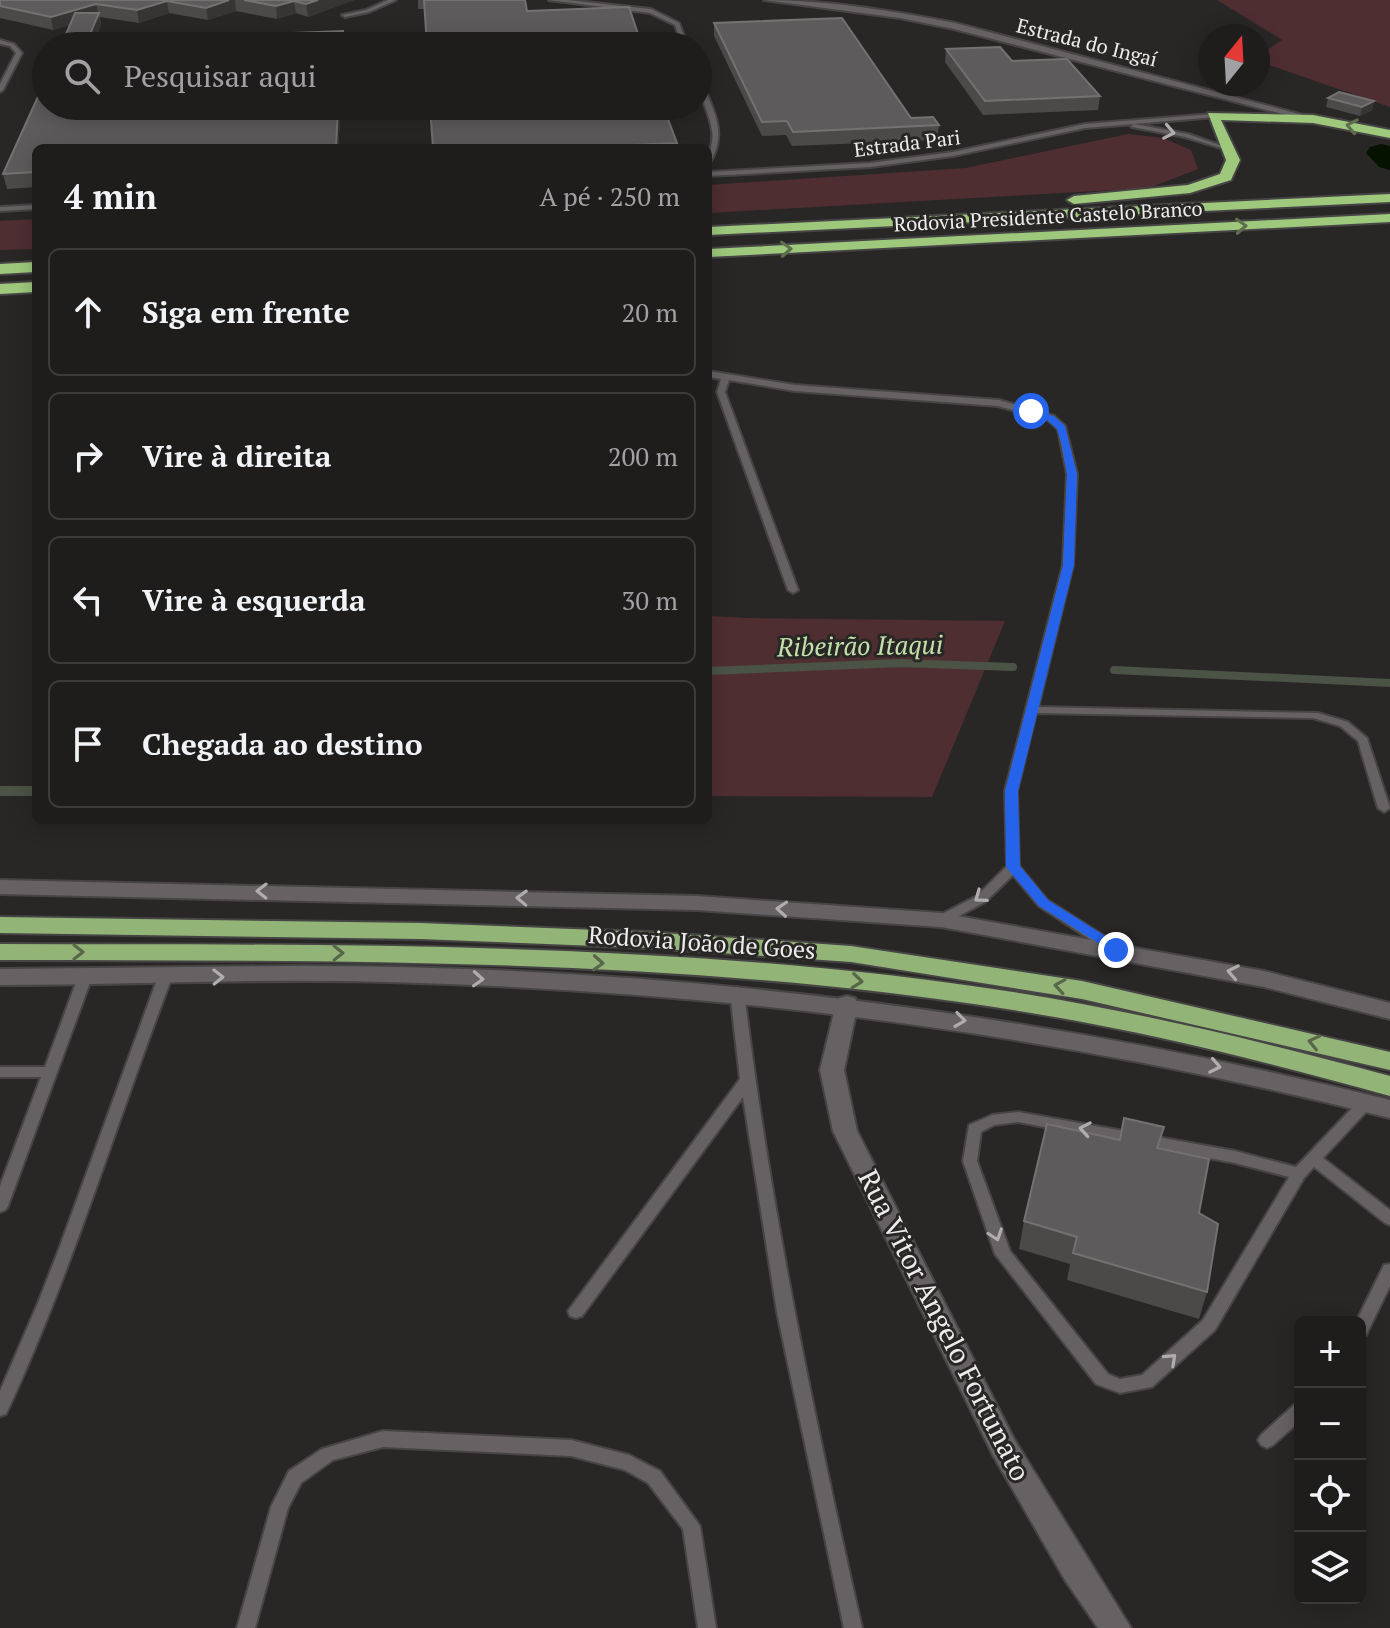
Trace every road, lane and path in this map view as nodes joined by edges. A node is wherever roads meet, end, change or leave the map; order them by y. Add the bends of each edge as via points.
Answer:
1 (393, 0) edge
2 (552, 0) edge
3 (769, 0) edge
4 (345, 15) dead end
5 (680, 32) edge
6 (0, 42) edge
7 (0, 90) edge
8 (1198, 90) edge
9 (1207, 96) edge
10 (1222, 96) edge
11 (1213, 116) junction
12 (712, 117) edge
13 (1288, 117) junction
14 (1313, 119) junction
15 (1107, 123) junction
16 (1390, 134) edge
17 (1220, 135) junction
18 (1229, 150) junction
19 (712, 156) edge
20 (712, 174) edge
21 (1390, 198) edge
22 (32, 207) edge
23 (0, 209) edge
24 (1390, 218) edge
25 (865, 222) junction
26 (712, 231) edge
27 (712, 253) edge
28 (32, 267) edge
29 (0, 269) edge
30 (32, 287) edge
31 (0, 289) edge
32 (712, 375) edge
33 (725, 378) junction
34 (793, 590) dead end
35 (1030, 710) junction
36 (1384, 808) dead end
37 (1013, 867) junction
38 (0, 887) edge
39 (941, 920) junction
40 (0, 925) edge
41 (1116, 950) junction
42 (0, 952) edge
43 (0, 977) edge
44 (85, 977) junction
45 (165, 977) junction
46 (737, 992) junction
47 (847, 1004) junction
48 (1390, 1011) edge
49 (1390, 1061) edge
50 (0, 1072) edge
51 (50, 1072) junction
52 (746, 1082) junction
53 (1390, 1086) edge
54 (1361, 1108) dead end
55 (1390, 1109) edge
56 (1313, 1158) junction
57 (1299, 1174) junction
58 (0, 1206) edge
59 (1390, 1219) edge
60 (1390, 1270) edge
61 (576, 1311) dead end
62 (1366, 1318) edge
63 (0, 1409) edge
64 (1294, 1415) edge
65 (1267, 1440) dead end
66 (246, 1628) edge
67 (707, 1628) edge
68 (853, 1628) edge
69 (1116, 1628) edge

1 - 4 lane
2 - 5 lane via 651,11 677,24
3 - 8 street, Estrada do Ingaí via 924,19
6 - 7 lane via 19,53
9 - 11 street
10 - 14 street, Estrada do Ingaí
11 - 13 highway
11 - 15 lane, Estrada Pari
11 - 17 highway
12 - 19 lane via 719,135
13 - 14 highway
13 - 17 highway
16 -> 14 highway
15 -> 18 lane, Estrada Pari via 1186,135
15 - 20 lane, Estrada Pari via 870,165
17 - 18 highway
18 - 25 highway via 1233,169 1200,187
21 - 25 highway, Rodovia Presidente Castelo Branco
22 - 23 lane
27 -> 24 highway, Rodovia Presidente Castelo Branco
25 - 26 highway, Rodovia Presidente Castelo Branco
28 - 29 highway
30 - 31 highway
32 - 33 lane
33 - 34 lane via 721,392
33 - 35 lane via 999,403 1051,418 1062,428 1072,474 1068,565
35 - 36 lane via 1324,718 1344,724 1363,740
35 - 37 lane via 1011,791
37 -> 39 lane via 981,899
37 - 41 lane via 1043,903
39 -> 38 street via 697,903
39 - 41 street
49 -> 40 highway, Rodovia João de Goes via 1082,990 851,954 420,931
48 -> 41 street
42 -> 53 highway, Rodovia João de Goes via 426,953 854,981 1107,1018 1273,1053
43 - 44 street
44 - 45 street
44 - 51 lane
45 -> 46 street via 386,974
45 - 63 lane via 126,1072 32,1344
46 - 47 street
46 - 52 lane
47 -> 55 street via 1027,1030 1226,1068
47 - 69 street, Rua Vitor Angelo Fortunato via 832,1070 845,1131 1028,1488 1081,1580
50 - 51 lane
51 - 58 lane
52 - 61 lane
52 - 68 lane via 789,1333
54 - 56 lane
56 - 57 lane
56 - 59 lane
57 -> 57 lane via 1018,1117 974,1129 970,1161 1003,1254 1102,1379 1120,1386 1146,1382 1209,1325
60 - 62 lane
64 - 65 lane
66 - 67 lane via 280,1507 295,1477 328,1454 383,1439 571,1448 629,1463 654,1477 691,1526

